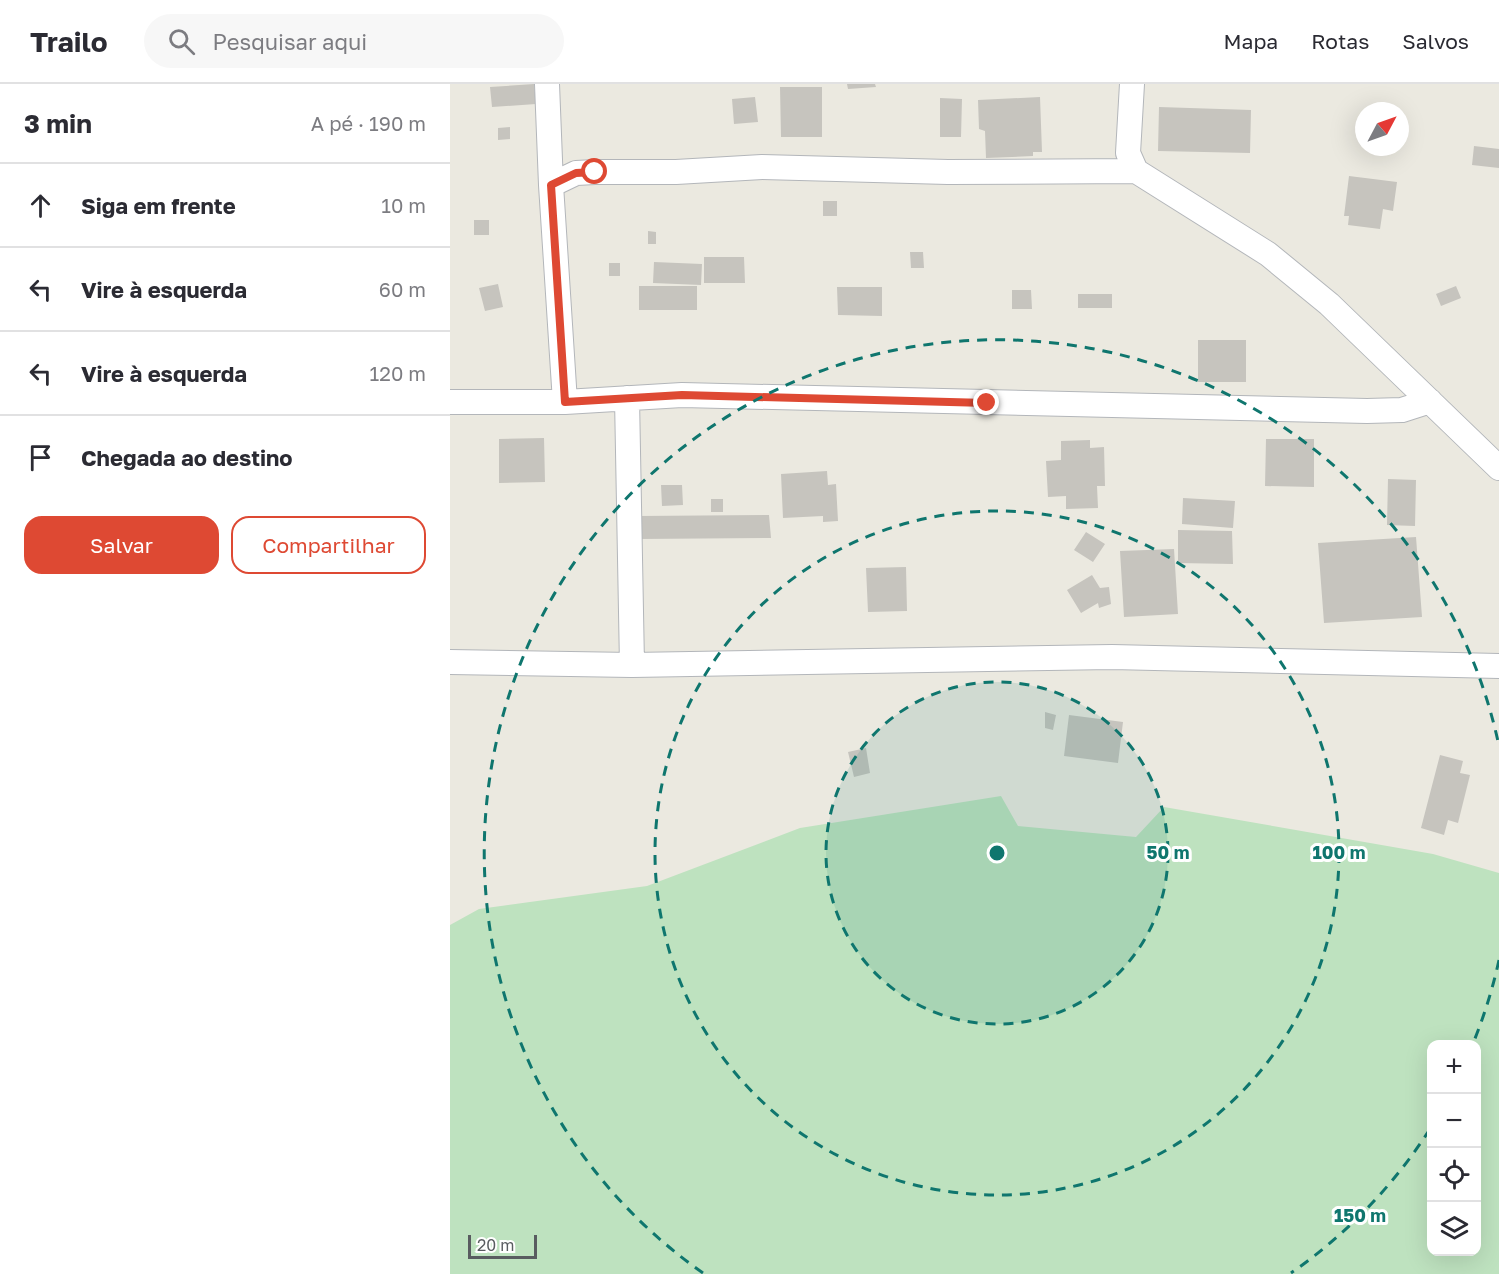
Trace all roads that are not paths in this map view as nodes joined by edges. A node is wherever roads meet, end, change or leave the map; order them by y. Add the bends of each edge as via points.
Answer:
1 (547, 84) edge
2 (1132, 84) edge
3 (1136, 171) junction
4 (551, 185) junction
5 (627, 398) junction
6 (1430, 401) junction
7 (450, 402) edge
8 (565, 402) junction
9 (1499, 468) edge
10 (450, 662) edge
11 (632, 665) junction
12 (1499, 666) edge

1 - 4 street
2 - 3 street via 1128,153
3 - 4 street via 948,172 762,167 576,173
3 - 6 street via 1268,254 1329,304
4 - 8 street
5 - 6 street via 694,395 1367,411 1402,410
5 - 8 street
5 - 11 street
6 - 9 street
7 - 8 street
10 - 11 street
11 - 12 street via 1112,657

